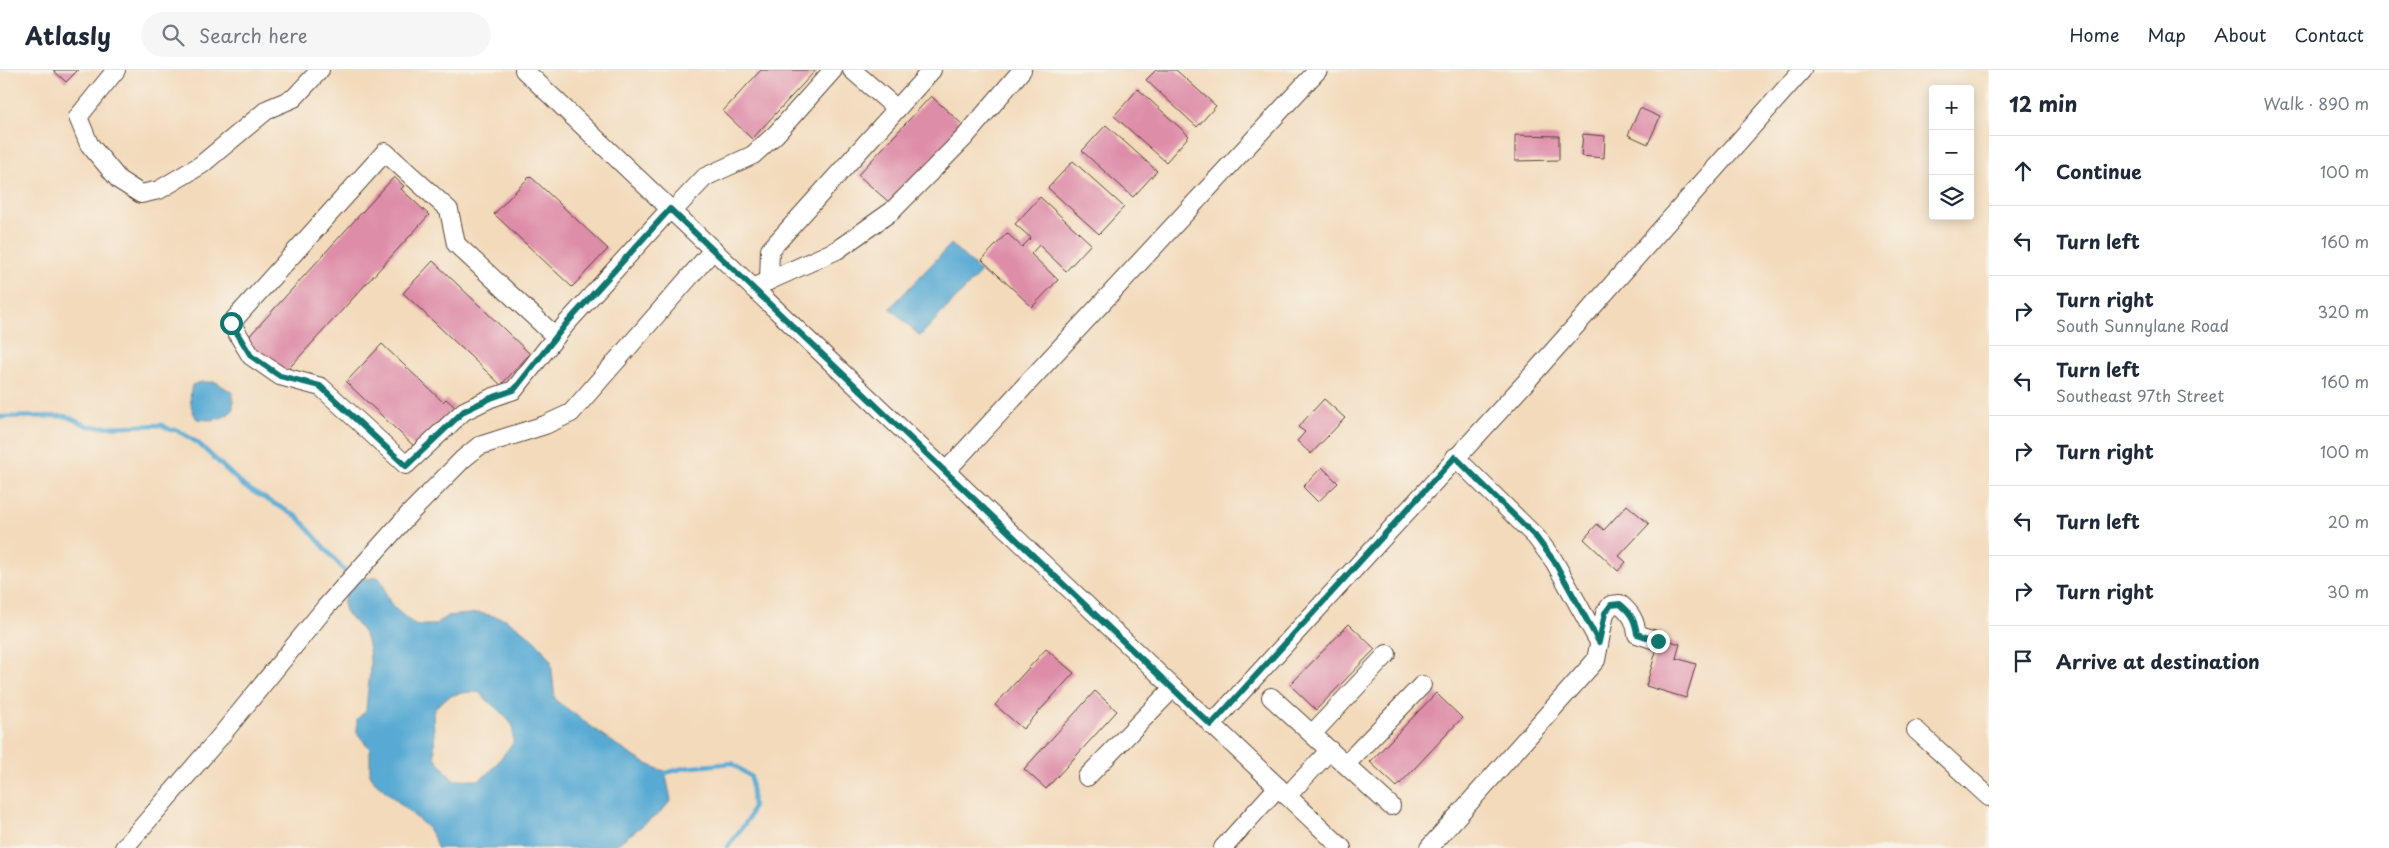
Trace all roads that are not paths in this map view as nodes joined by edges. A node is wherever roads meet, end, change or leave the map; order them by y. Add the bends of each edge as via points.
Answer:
1 (116, 70) edge
2 (320, 70) edge
3 (524, 70) edge
4 (833, 70) edge
5 (852, 70) edge
6 (932, 70) edge
7 (1022, 70) edge
8 (1318, 70) edge
9 (1802, 70) edge
10 (896, 108) junction
11 (672, 210) junction
12 (713, 250) junction
13 (761, 284) junction
14 (556, 337) junction
15 (1455, 457) junction
16 (946, 471) junction
17 (1658, 641) dead end
18 (1599, 642) junction
19 (1387, 654) dead end
20 (1422, 685) dead end
21 (1173, 688) junction
22 (1271, 697) dead end
23 (1211, 725) junction
24 (1916, 730) dead end
25 (1312, 734) junction
26 (1330, 750) junction
27 (1346, 764) junction
28 (1087, 776) dead end
29 (1283, 792) junction
30 (1989, 797) edge
31 (1391, 806) dead end
32 (124, 848) edge
33 (1223, 848) edge
34 (1342, 848) edge
35 (1428, 848) edge

1 - 2 street via 78,117 89,144 120,180 141,194 159,190 201,165 268,109 294,98
3 - 11 street
4 - 11 street via 753,155 705,177
5 - 10 street
6 - 10 street
7 - 13 street via 964,138 892,211 838,250
8 - 16 street
9 - 15 street
10 - 13 street via 770,250
11 - 12 street
11 - 14 street
12 - 13 street
12 - 32 street via 571,412 545,425 479,446 463,459 409,514 326,608
13 - 16 street
14 - 14 street via 514,390 464,411 406,466 320,386 280,376 251,356 231,323 385,152 449,210 456,244
15 - 18 street via 1536,537 1554,561
15 - 23 street
16 - 21 street
17 - 18 street via 1637,634 1635,621 1620,604 1611,605 1605,613
18 - 35 street via 1596,660
19 - 25 street
20 - 27 street
21 - 23 street
21 - 28 street
22 - 25 street
23 - 29 street
24 - 30 street
25 - 26 street
26 - 27 street
26 - 29 street
27 - 31 street
29 - 33 street
29 - 34 street

